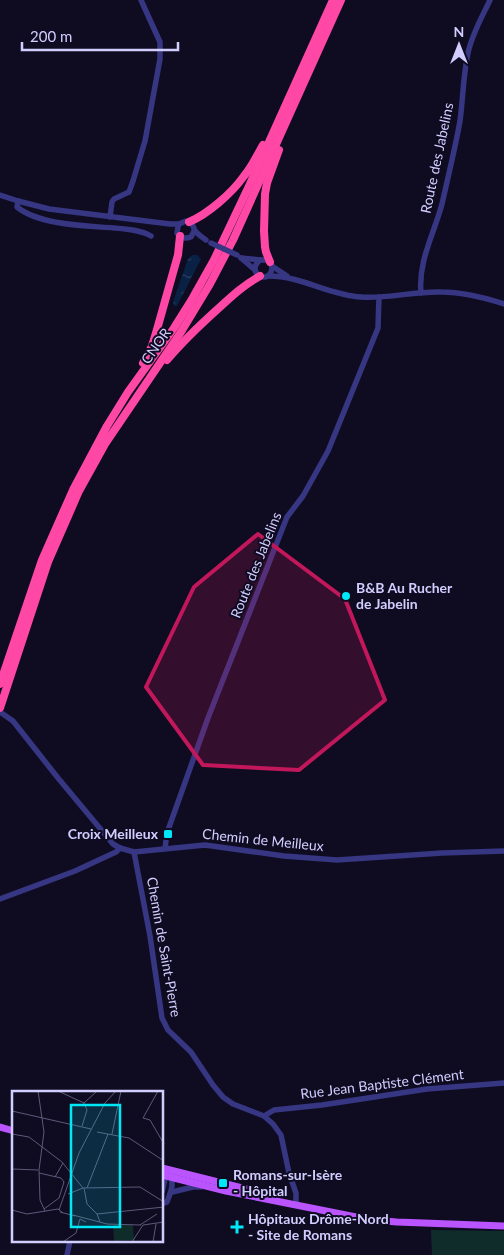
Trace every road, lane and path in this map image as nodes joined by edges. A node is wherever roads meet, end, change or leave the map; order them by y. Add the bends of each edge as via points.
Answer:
1 (141, 0) edge
2 (333, 0) edge
3 (341, 0) edge
4 (490, 0) edge
5 (314, 61) junction
6 (286, 104) junction
7 (0, 195) edge
8 (18, 202) junction
9 (110, 217) junction
10 (189, 222) junction
11 (155, 223) junction
12 (179, 224) junction
13 (194, 231) junction
14 (179, 235) junction
15 (151, 236) dead end
16 (191, 237) junction
17 (208, 242) junction
18 (239, 257) junction
19 (260, 260) junction
20 (271, 264) junction
21 (258, 273) junction
22 (269, 276) junction
23 (289, 277) junction
24 (421, 293) junction
25 (379, 297) junction
26 (504, 304) edge
27 (132, 402) junction
28 (107, 426) junction
29 (0, 684) edge
30 (0, 708) edge
31 (0, 712) edge
32 (120, 848) junction
33 (165, 848) junction
34 (504, 851) edge
35 (134, 852) junction
36 (0, 898) edge
37 (504, 1083) edge
38 (264, 1116) junction
39 (165, 1173) edge
40 (226, 1190) junction
41 (166, 1194) edge
42 (296, 1202) junction
43 (316, 1208) junction
44 (504, 1226) edge
45 (70, 1242) edge
46 (67, 1255) edge

1 - 9 street via 160,42 160,59 148,128 133,181 129,192 112,202
2 - 6 highway, CNOR
3 - 5 highway, CNOR
4 - 24 street, Route des Jabelins via 468,53 458,131 440,211 422,264
5 - 20 highway via 267,184 264,232
5 - 27 highway, CNOR via 210,284
6 - 10 highway via 245,176 217,204
6 - 28 highway, CNOR via 210,267 174,328
7 - 8 street
8 - 9 street
8 - 15 street via 17,207 22,211 40,218
9 - 11 street
10 - 12 street
10 - 13 street
11 - 12 street
11 - 14 street
12 - 14 street
13 - 16 street
13 - 17 street
14 - 16 street via 185,239
14 - 28 highway via 178,255 152,346
16 - 17 street
17 - 18 street, bridge
18 - 19 street
18 - 21 street
19 - 20 street
19 - 21 street via 256,264
20 - 22 street
20 - 23 street
21 - 22 street via 263,277
21 - 27 highway via 201,323
22 - 23 street
23 - 25 street via 346,295
24 - 25 street
24 - 26 street via 458,293
25 - 33 street, Route des Jabelins via 378,328 328,451 287,518 208,718 167,833
27 - 30 highway, CNOR via 93,464 58,538
28 - 29 highway, CNOR via 72,490 42,560
31 - 32 street via 13,722 113,844
32 - 35 street, Chemin de Meilleux
32 - 36 street via 75,871
33 - 34 street, Chemin de Meilleux via 205,845 337,860
33 - 35 street, Chemin de Meilleux
35 - 38 street, Chemin de Saint-Pierre via 162,1018 168,1030 191,1052 223,1097
37 - 38 street, Rue Jean Baptiste Clément via 426,1089 274,1110
38 - 42 street, Chemin de Saint-Pierre via 281,1135
39 - 40 main road
39 - 41 street
39 - 41 street
39 - 42 main road via 194,1175
40 - 41 street via 199,1186
40 - 43 main road
42 - 43 main road
43 - 44 main road via 371,1220
45 - 46 street

